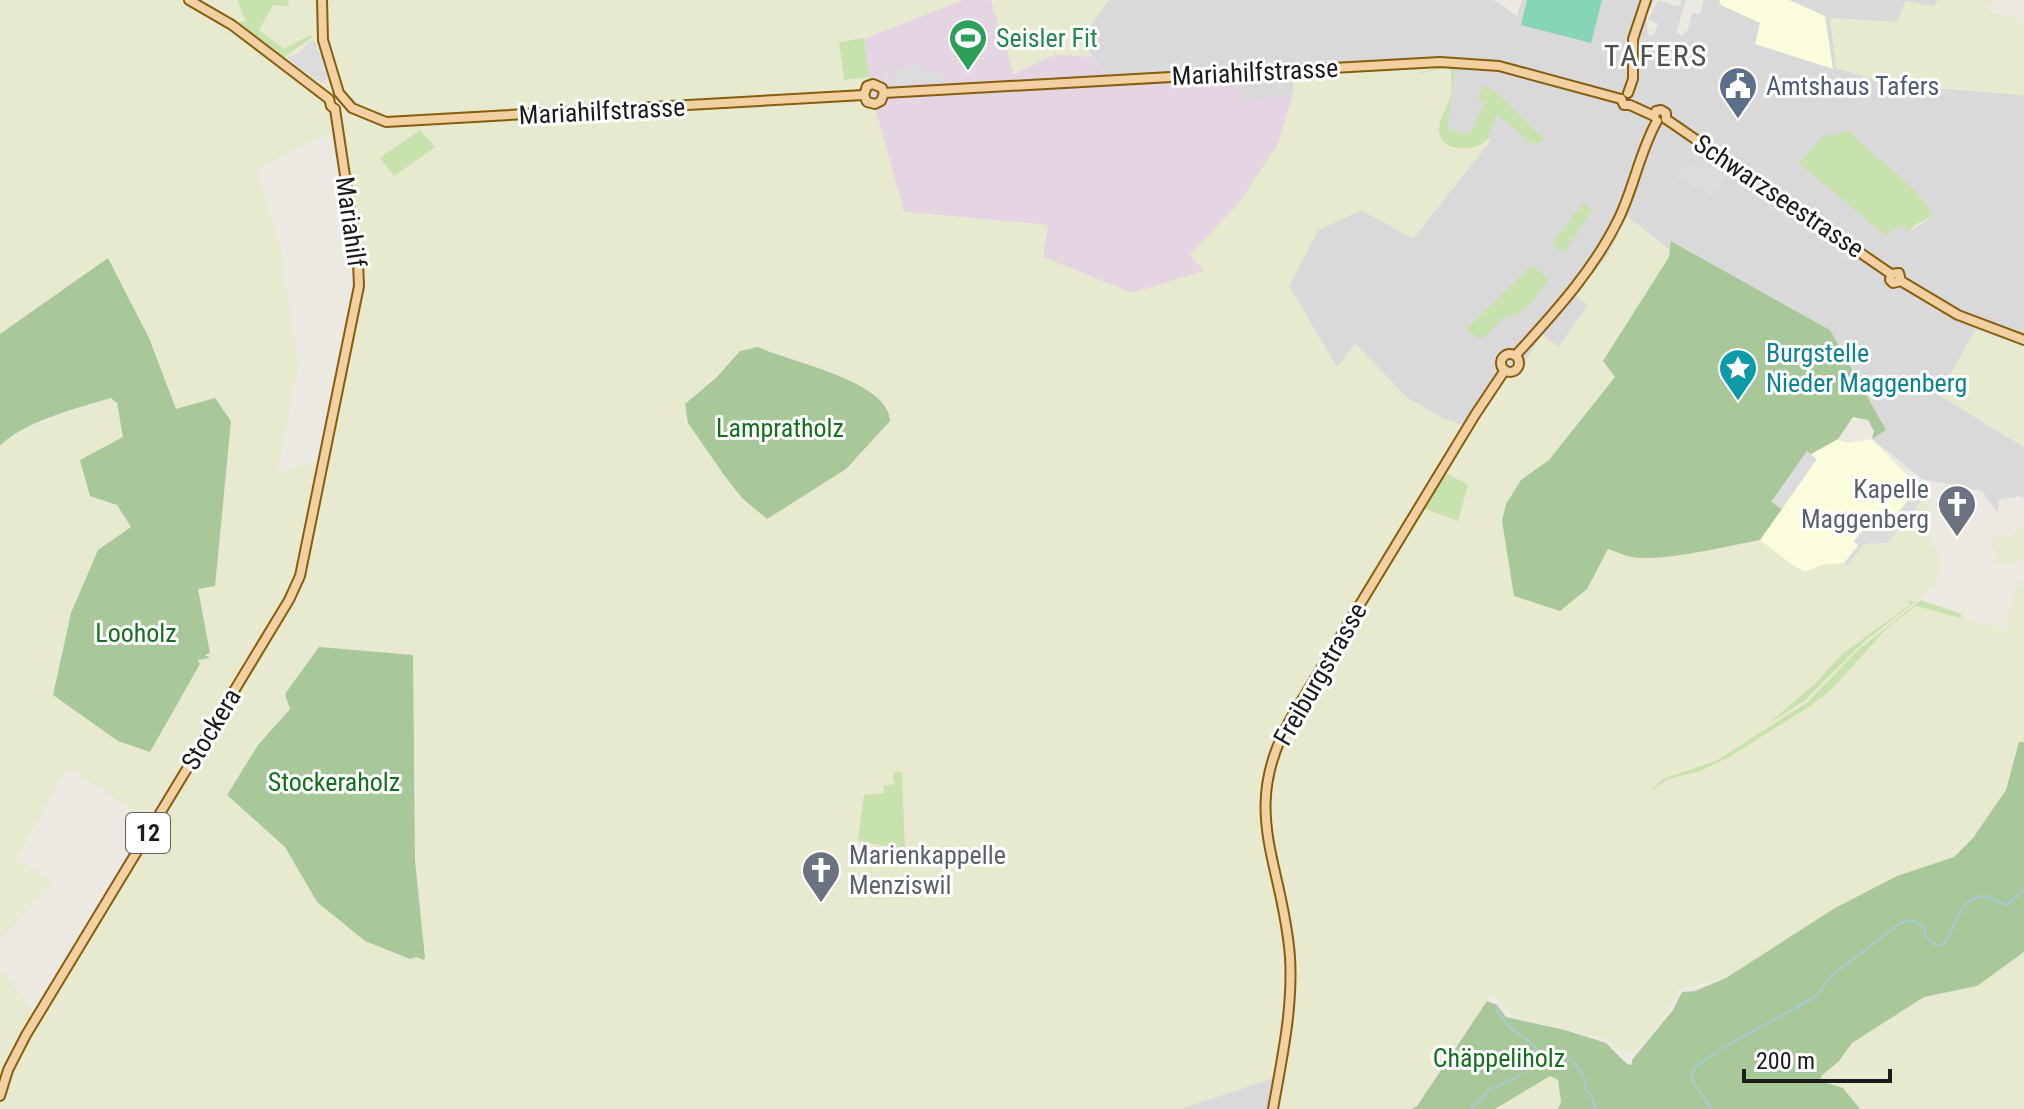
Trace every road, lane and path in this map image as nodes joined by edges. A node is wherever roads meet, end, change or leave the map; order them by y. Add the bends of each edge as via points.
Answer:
1 (189, 0) edge
2 (322, 0) edge
3 (1646, 0) edge
4 (339, 93) junction
5 (884, 93) junction
6 (864, 95) junction
7 (329, 99) junction
8 (1628, 99) junction
9 (345, 103) junction
10 (335, 109) junction
11 (1658, 117) junction
12 (351, 334) joint
13 (2024, 340) edge
14 (0, 1096) edge
15 (1273, 1109) edge

1 - 7 main road via 232,25
2 - 4 main road via 323,40
3 - 8 main road via 1633,39
4 - 7 main road
4 - 9 main road
5 - 6 main road, Mariahilfstrasse via 873,84
5 - 6 main road, Mariahilfstrasse via 875,104
5 - 8 main road, Mariahilfstrasse via 1440,62 1499,66
6 - 9 main road, Mariahilfstrasse via 395,123
7 - 10 main road, 12
8 - 11 main road, Mariahilfstrasse
9 - 10 main road
10 - 12 main road, Mariahilf / 12 via 360,274
11 - 13 main road, Schwarzseestrasse via 1891,274 1899,273 1901,281 1967,319
11 - 15 main road, Freiburgstrasse via 1609,238 1516,355 1518,368 1505,370 1482,403 1291,718 1272,758 1264,811 1290,969 1288,1020
12 - 14 main road, Stockera / 12 via 298,582 26,1035

